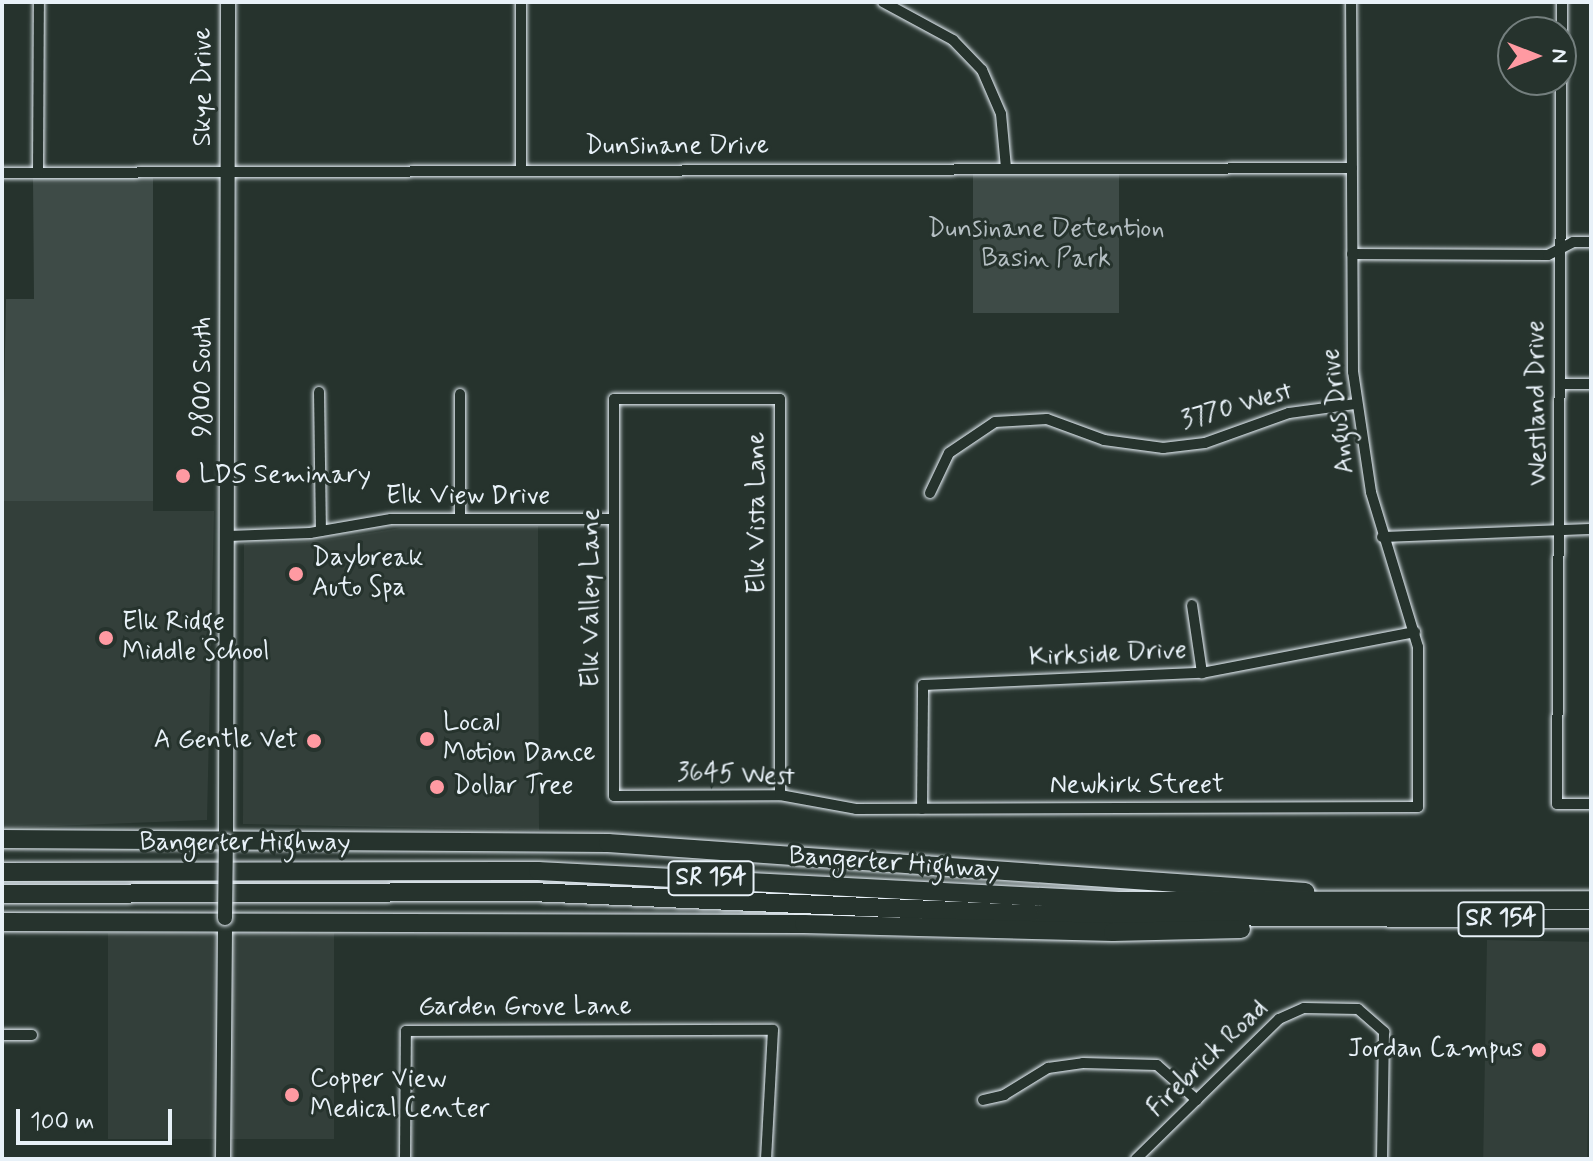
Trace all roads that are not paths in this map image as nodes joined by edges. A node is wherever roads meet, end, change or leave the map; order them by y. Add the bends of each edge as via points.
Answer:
1 (39, 2) edge
2 (228, 2) edge
3 (521, 2) edge
4 (883, 2) edge
5 (1351, 2) edge
6 (1562, 2) edge
7 (1006, 168) junction
8 (1352, 168) junction
9 (521, 169) junction
10 (228, 172) junction
11 (2, 173) edge
12 (38, 173) junction
13 (1591, 242) edge
14 (1559, 249) junction
15 (1352, 254) junction
16 (1562, 384) junction
17 (1591, 384) edge
18 (319, 392) dead end
19 (460, 394) dead end
20 (614, 399) joint
21 (1356, 404) junction
22 (930, 493) dead end
23 (460, 519) junction
24 (614, 519) junction
25 (1562, 529) junction
26 (1591, 529) edge
27 (321, 531) junction
28 (228, 536) junction
29 (1382, 537) junction
30 (1192, 605) dead end
31 (1415, 632) junction
32 (1202, 673) junction
33 (780, 795) junction
34 (614, 796) joint
35 (1591, 804) edge
36 (1418, 807) joint
37 (856, 809) joint
38 (922, 809) junction
39 (2, 839) edge
40 (226, 839) junction
41 (2, 872) edge
42 (2, 894) edge
43 (1591, 900) edge
44 (1419, 901) junction
45 (1591, 919) edge
46 (225, 920) junction
47 (1411, 920) junction
48 (2, 922) edge
49 (2, 1035) edge
50 (32, 1035) dead end
51 (983, 1100) dead end
52 (1197, 1100) junction
53 (223, 1159) edge
54 (405, 1159) edge
55 (766, 1159) edge
56 (1136, 1159) edge
57 (1382, 1159) edge

1 - 12 street
2 - 10 main road, Skye Drive
3 - 9 street
4 - 7 street via 953,40 982,70 1001,114
5 - 8 street, Angus Drive
6 - 14 street, Westland Drive
7 - 8 street, Dunsinane Drive
7 - 9 street, Dunsinane Drive
8 - 15 street, Angus Drive
9 - 10 street, Dunsinane Drive
10 - 12 street, Dunsinane Drive
10 - 28 main road, 9800 South
11 - 12 street, Dunsinane Drive
13 - 14 street
14 - 15 street via 1548,255
14 - 16 street, Westland Drive
15 - 21 street, Angus Drive
16 - 17 street
16 - 25 street, Westland Drive
18 - 27 street
19 - 23 street
20 - 24 street, Elk Valley Lane
20 - 33 street, Elk Vista Lane via 780,399
21 - 22 street, 3770 West via 1289,413 1205,443 1163,448 1122,444 1047,419 995,422 949,453
21 - 29 street, Angus Drive
23 - 24 street, Elk View Drive
23 - 27 street, Elk View Drive via 382,519
24 - 34 street, Elk Valley Lane
25 - 26 street
25 - 29 street
25 - 35 street, Westland Drive via 1557,804
27 - 28 street, Elk View Drive
28 - 40 main road, 9800 South
29 - 31 street, Angus Drive
30 - 32 street
31 - 32 street, Kirkside Drive
31 - 36 street, Angus Drive
32 - 38 street, Kirkside Drive via 923,685
33 - 34 street, 3645 West
33 - 37 street, 3645 West
36 - 38 street, Newkirk Street
37 - 38 street, Newkirk Street
39 - 40 highway
40 - 44 highway via 647,845
40 - 46 main road, 9800 South, bridge
41 - 44 highway, Bangerter Highway / SR 154 via 538,871 1077,900
42 - 47 highway, Bangerter Highway / SR 154 via 531,892 1045,915
43 - 44 highway, Bangerter Highway / SR 154
45 - 47 highway, Bangerter Highway / SR 154
46 - 47 highway via 1113,932
46 - 48 highway
46 - 53 main road, 9800 South
49 - 50 street
51 - 52 street via 1004,1095 1048,1068 1083,1063 1157,1065
52 - 56 street, Firebrick Road
52 - 57 street, Firebrick Road via 1288,1012 1364,1011 1386,1039
54 - 55 street, Garden Grove Lane via 406,1031 773,1030

